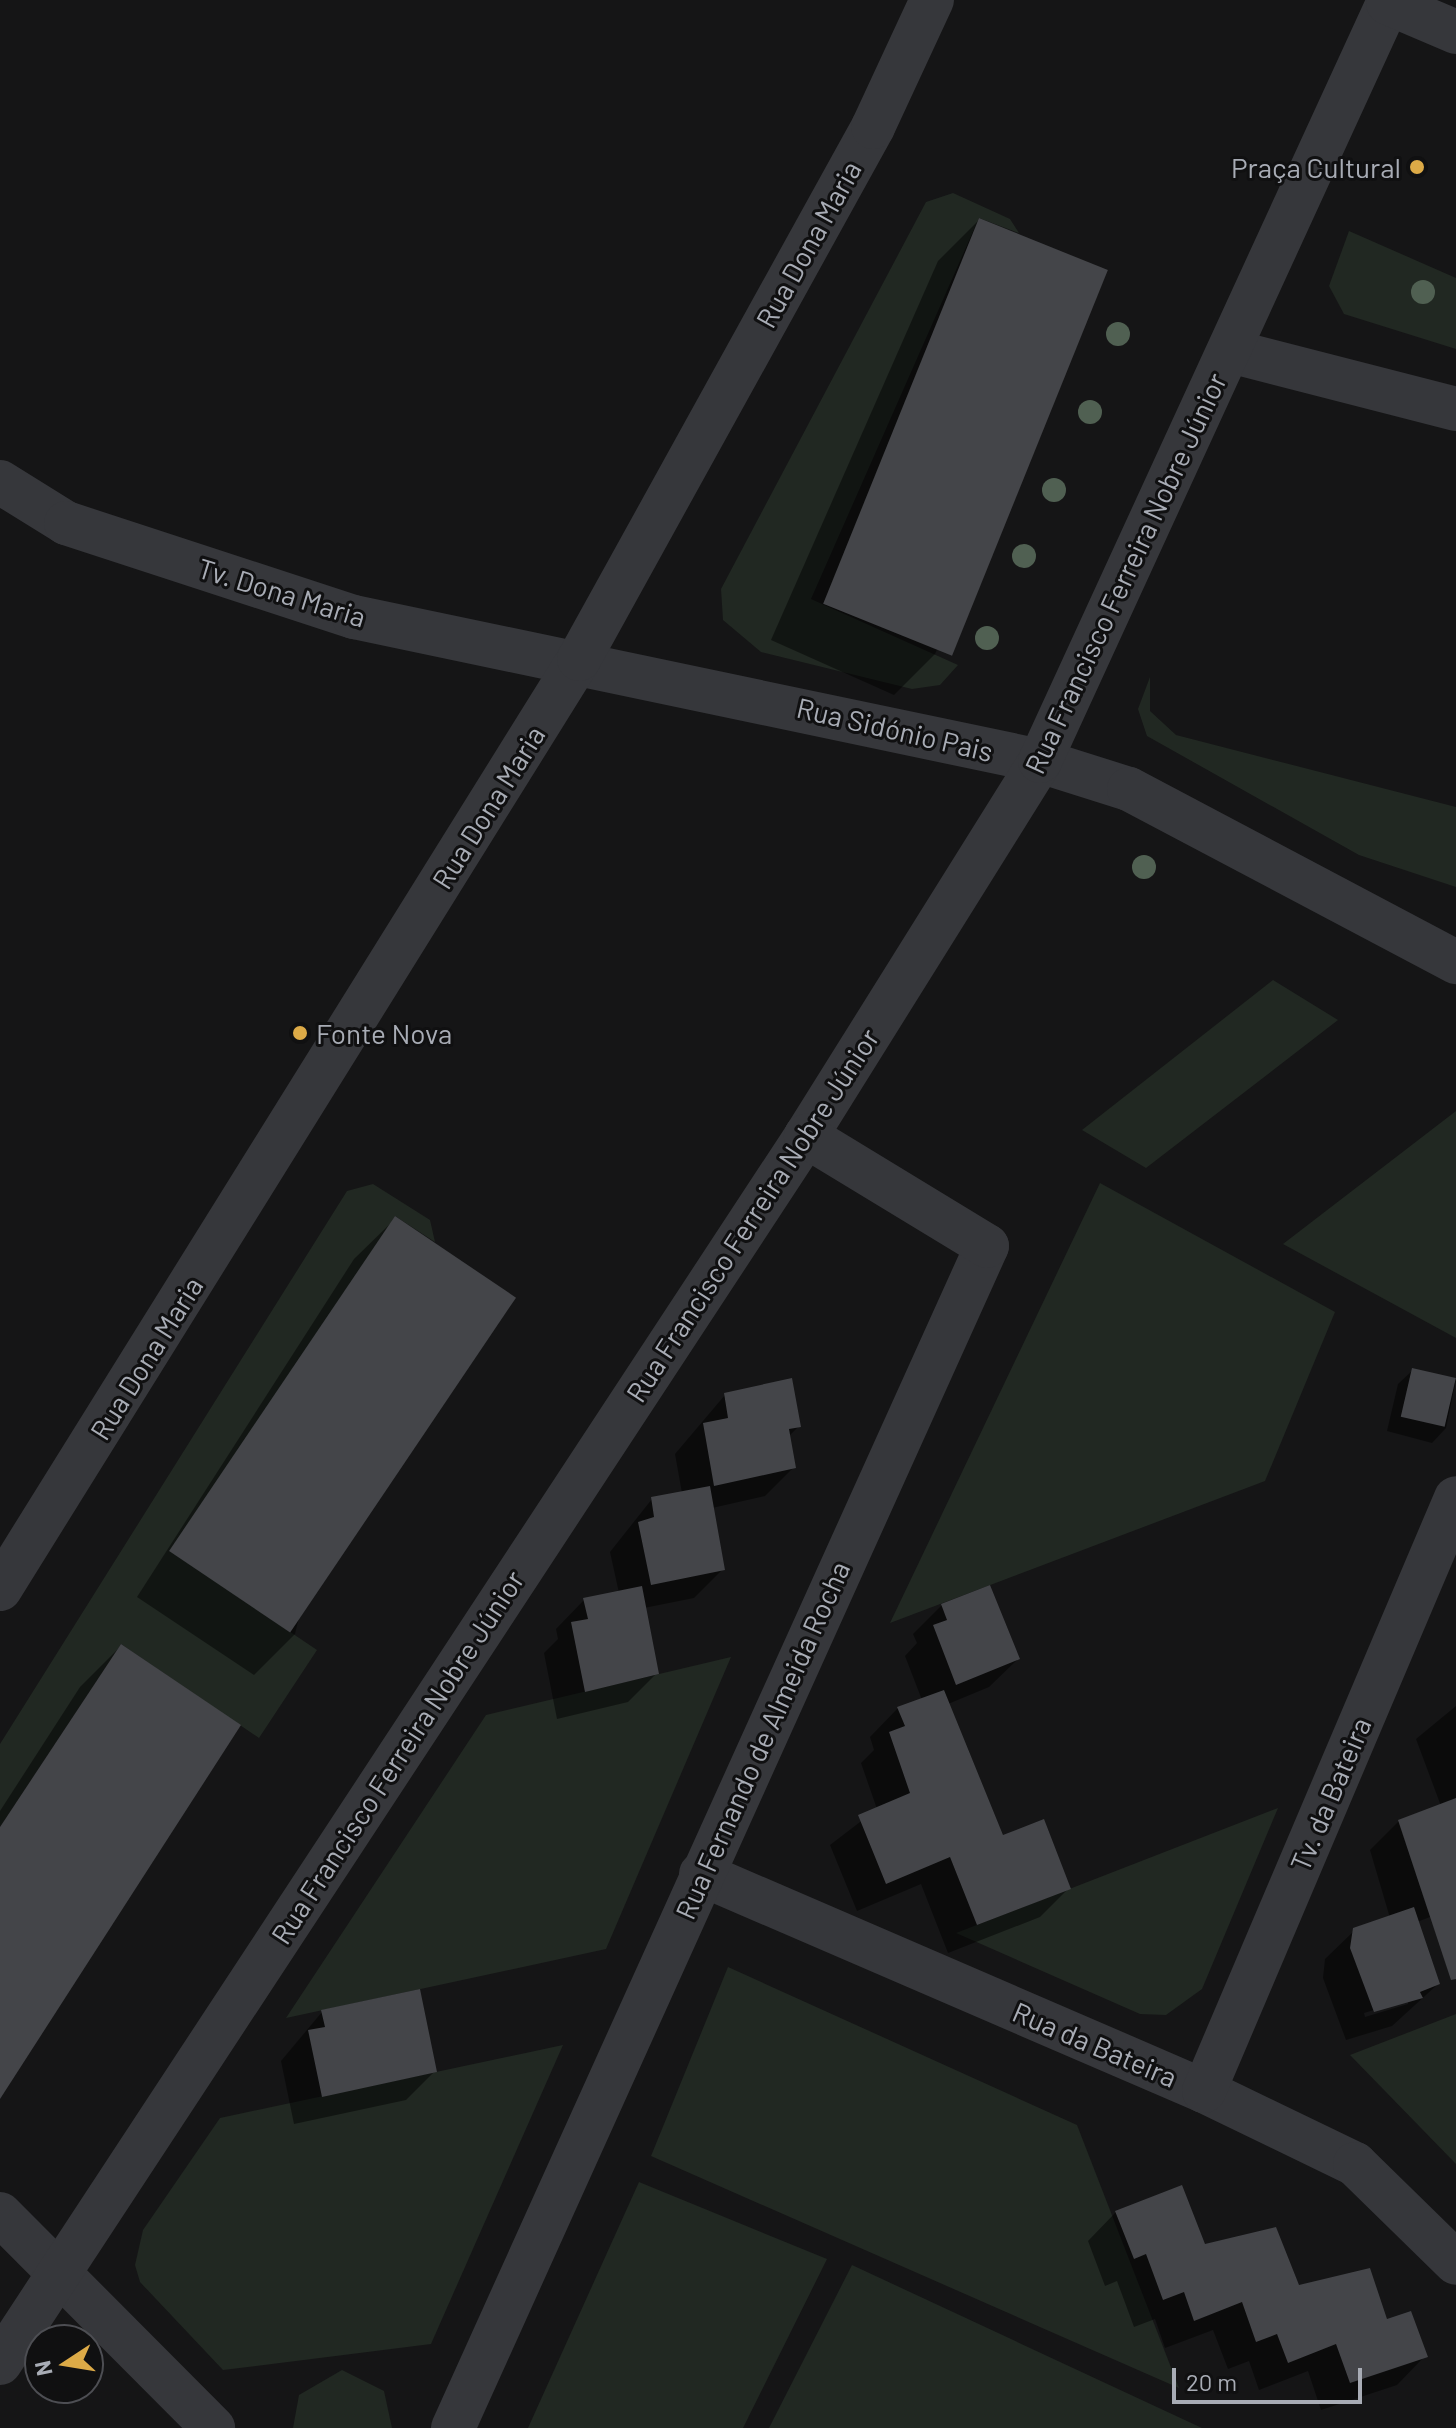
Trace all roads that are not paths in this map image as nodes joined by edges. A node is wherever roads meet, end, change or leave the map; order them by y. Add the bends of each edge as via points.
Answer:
1 (932, 0) edge
2 (1456, 32) edge
3 (1230, 351) junction
4 (1456, 409) edge
5 (0, 482) edge
6 (579, 659) junction
7 (1040, 761) junction
8 (1456, 962) edge
9 (806, 1136) junction
10 (1456, 1498) edge
11 (0, 1589) edge
12 (701, 1874) junction
13 (1204, 2091) junction
14 (0, 2214) edge
15 (1456, 2263) edge
16 (59, 2271) junction
17 (0, 2363) edge
18 (213, 2428) edge
19 (453, 2428) edge

1 - 6 street, Rua Dona Maria via 873,127
2 - 3 street, Rua Francisco Ferreira Nobre Júnior via 1388,3
3 - 4 street
3 - 7 street, Rua Francisco Ferreira Nobre Júnior
5 - 6 street, Tv. Dona Maria via 66,523 354,617
6 - 7 street, Rua Sidónio Pais
6 - 11 street, Rua Dona Maria
7 - 8 street, Rua Sidónio Pais via 1190,816
7 - 9 street, Rua Francisco Ferreira Nobre Júnior
9 - 12 street, Rua Fernando de Almeida Rocha via 987,1246
9 - 16 street, Rua Francisco Ferreira Nobre Júnior
10 - 13 street, Tv. da Bateira
12 - 13 street, Rua da Bateira
12 - 19 street, Rua Fernando de Almeida Rocha
13 - 15 street, Rua da Bateira via 1355,2164
14 - 16 street
16 - 17 street, Rua Francisco Ferreira Nobre Júnior
16 - 18 street

